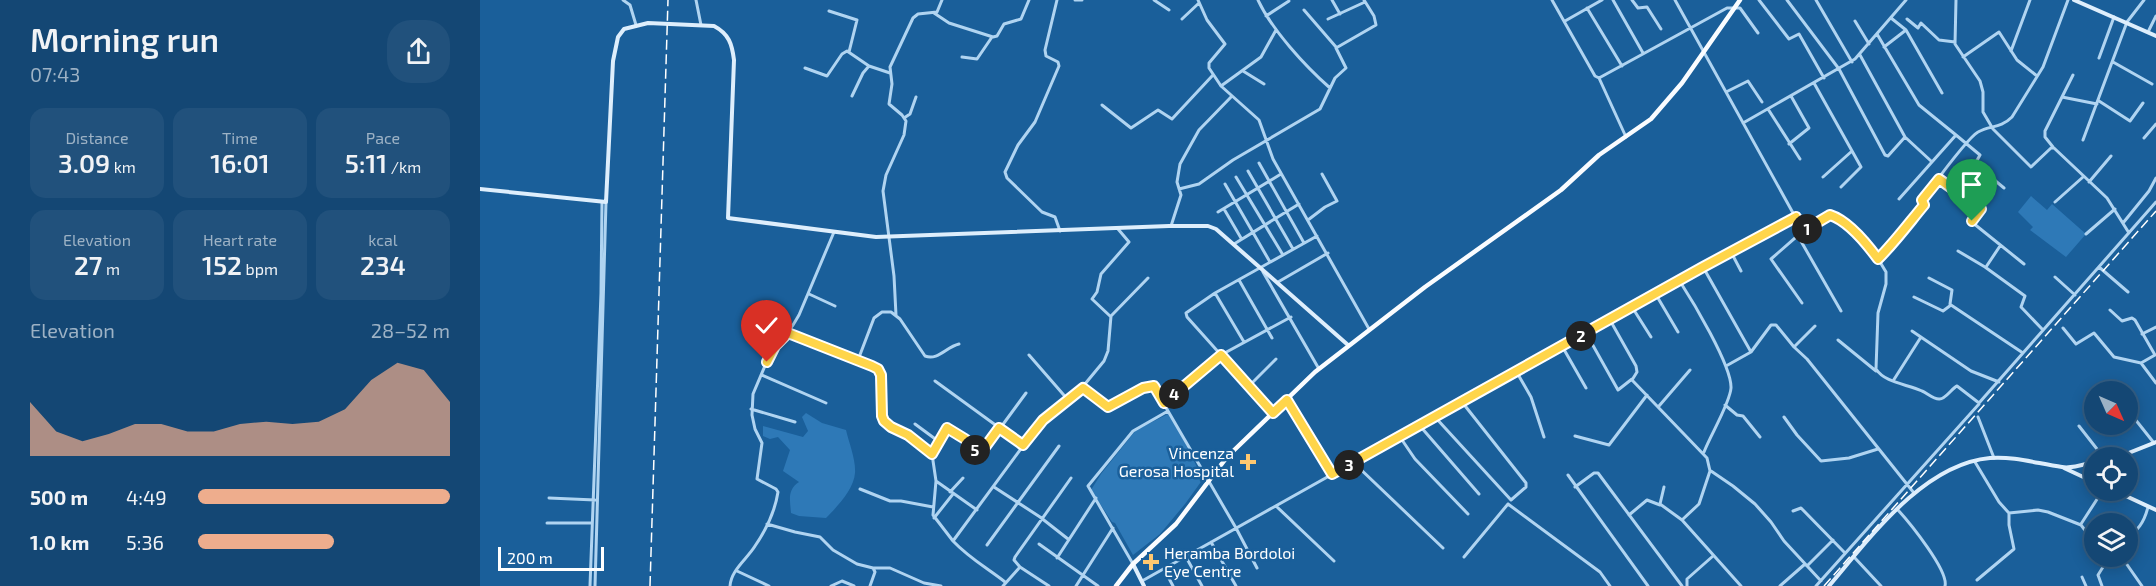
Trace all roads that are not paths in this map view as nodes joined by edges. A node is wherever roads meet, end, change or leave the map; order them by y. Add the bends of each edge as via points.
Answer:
1 (623, 0) edge
2 (696, 0) edge
3 (942, 0) edge
4 (1029, 0) edge
5 (1057, 0) edge
6 (1075, 0) edge
7 (1082, 0) edge
8 (1154, 0) edge
9 (1258, 0) edge
10 (1332, 0) edge
11 (1552, 0) edge
12 (1602, 0) edge
13 (1613, 0) edge
14 (1632, 0) edge
15 (1675, 0) edge
16 (1740, 0) edge
17 (1759, 0) edge
18 (1787, 0) edge
19 (1816, 0) edge
20 (1906, 0) edge
21 (1956, 0) edge
22 (2030, 0) edge
23 (2068, 0) edge
24 (2074, 0) edge
25 (2144, 0) edge
26 (1289, 1) edge
27 (1365, 1) edge
28 (1199, 2) edge
29 (1735, 7) junction
30 (1587, 8) junction
31 (1169, 10) dead end
32 (1304, 10) dead end
33 (829, 11) dead end
34 (934, 13) junction
35 (1340, 14) junction
36 (1266, 16) junction
37 (2156, 16) edge
38 (2114, 17) junction
39 (1891, 18) junction
40 (1182, 19) dead end
41 (1328, 19) dead end
42 (1907, 19) dead end
43 (1564, 21) junction
44 (1855, 21) dead end
45 (2127, 22) junction
46 (636, 25) junction
47 (701, 25) junction
48 (1689, 27) junction
49 (1660, 29) dead end
50 (1276, 30) junction
51 (1906, 30) junction
52 (2148, 31) junction
53 (1758, 33) dead end
54 (1877, 34) junction
55 (2156, 34) edge
56 (992, 37) junction
57 (1955, 42) junction
58 (1869, 44) junction
59 (1884, 47) junction
60 (1336, 48) junction
61 (2012, 51) junction
62 (849, 52) junction
63 (1703, 52) junction
64 (1644, 54) junction
65 (1860, 55) junction
66 (962, 57) dead end
67 (1963, 57) junction
68 (2099, 58) dead end
69 (1852, 62) junction
70 (2113, 62) junction
71 (869, 66) junction
72 (1622, 66) junction
73 (805, 69) dead end
74 (1839, 69) junction
75 (1243, 71) junction
76 (890, 73) junction
77 (1213, 75) junction
78 (2073, 75) dead end
79 (2037, 76) junction
80 (1599, 78) junction
81 (1824, 78) junction
82 (1814, 83) junction
83 (1264, 84) dead end
84 (2152, 84) dead end
85 (1221, 86) junction
86 (1330, 88) junction
87 (1726, 92) junction
88 (1942, 93) dead end
89 (852, 96) dead end
90 (1232, 96) junction
91 (1791, 96) junction
92 (916, 97) dead end
93 (2062, 97) junction
94 (1762, 102) dead end
95 (2098, 103) junction
96 (2143, 103) dead end
97 (1102, 105) dead end
98 (1768, 109) junction
99 (904, 118) junction
100 (1743, 123) junction
101 (2156, 124) edge
102 (1993, 129) junction
103 (1956, 135) junction
104 (1626, 136) junction
105 (1905, 137) junction
106 (2144, 138) dead end
107 (2083, 140) dead end
108 (1265, 141) junction
109 (1790, 144) junction
110 (1966, 145) junction
111 (2052, 147) junction
112 (1852, 151) junction
113 (2110, 156) dead end
114 (1800, 159) dead end
115 (1931, 161) junction
116 (1259, 163) dead end
117 (1248, 171) dead end
118 (1281, 174) junction
119 (1322, 174) dead end
120 (1236, 177) dead end
121 (1823, 177) dead end
122 (2083, 177) junction
123 (2156, 178) edge
124 (1939, 179) junction
125 (1269, 182) junction
126 (2089, 182) junction
127 (1225, 184) dead end
128 (1841, 187) dead end
129 (1258, 188) junction
130 (2004, 188) dead end
131 (480, 189) edge
132 (1179, 189) junction
133 (1247, 195) junction
134 (1899, 199) dead end
135 (604, 202) junction
136 (1236, 202) junction
137 (2055, 202) dead end
138 (2156, 202) edge
139 (1299, 204) junction
140 (1224, 208) junction
141 (2115, 209) junction
142 (1286, 211) junction
143 (1218, 212) dead end
144 (1796, 217) junction
145 (1275, 218) junction
146 (1308, 220) junction
147 (2123, 223) junction
148 (1265, 224) junction
149 (1171, 226) junction
150 (1118, 229) junction
151 (1060, 231) junction
152 (1253, 231) junction
153 (1803, 231) junction
154 (834, 232) junction
155 (2129, 233) junction
156 (2086, 234) dead end
157 (1317, 236) junction
158 (889, 237) junction
159 (1798, 237) junction
160 (1241, 238) junction
161 (1304, 243) junction
162 (1234, 244) junction
163 (2000, 246) junction
164 (1293, 249) junction
165 (1958, 251) dead end
166 (1731, 252) junction
167 (1328, 253) junction
168 (1282, 255) junction
169 (1878, 259) junction
170 (1270, 262) junction
171 (2024, 264) dead end
172 (1703, 267) junction
173 (1985, 267) junction
174 (2099, 267) junction
175 (1261, 268) junction
176 (1741, 271) dead end
177 (2055, 277) dead end
178 (1148, 278) dead end
179 (1929, 278) dead end
180 (1239, 280) junction
181 (1679, 280) junction
182 (1278, 282) junction
183 (2128, 292) dead end
184 (1215, 293) junction
185 (1655, 293) junction
186 (808, 294) junction
187 (2075, 295) junction
188 (1914, 297) dead end
189 (1802, 303) dead end
190 (1950, 304) junction
191 (835, 306) dead end
192 (1632, 307) junction
193 (2110, 310) dead end
194 (1841, 311) dead end
195 (896, 315) junction
196 (1111, 316) junction
197 (1291, 317) junction
198 (1610, 320) junction
199 (1815, 326) dead end
200 (2156, 327) edge
201 (2063, 328) dead end
202 (1369, 329) junction
203 (1268, 330) junction
204 (2043, 330) junction
205 (1912, 331) dead end
206 (1678, 332) dead end
207 (788, 333) junction
208 (1586, 333) junction
209 (2142, 334) junction
210 (1651, 337) dead end
211 (1921, 337) junction
212 (1272, 338) dead end
213 (1838, 340) dead end
214 (1244, 342) junction
215 (959, 344) dead end
216 (1348, 345) junction
217 (1562, 346) junction
218 (1794, 347) junction
219 (1751, 352) junction
220 (2023, 353) junction
221 (1029, 355) dead end
222 (1221, 355) junction
223 (2155, 356) edge
224 (1276, 359) dead end
225 (858, 360) junction
226 (2141, 363) junction
227 (1726, 366) junction
228 (1319, 369) junction
229 (1690, 370) dead end
230 (1516, 371) junction
231 (1876, 371) junction
232 (762, 375) junction
233 (1632, 379) junction
234 (935, 381) dead end
235 (1893, 381) junction
236 (1999, 382) junction
237 (2156, 383) edge
238 (1249, 386) junction
239 (1083, 388) junction
240 (1586, 388) dead end
241 (1026, 393) dead end
242 (1647, 395) junction
243 (1287, 400) junction
244 (1069, 401) junction
245 (1462, 402) junction
246 (1164, 403) junction
247 (1979, 403) junction
248 (826, 404) dead end
249 (1725, 405) junction
250 (1659, 406) junction
251 (751, 409) junction
252 (1168, 411) junction
253 (1273, 413) junction
254 (1435, 417) junction
255 (1784, 417) dead end
256 (1978, 417) dead end
257 (795, 422) dead end
258 (2138, 422) edge
259 (915, 424) dead end
260 (1420, 426) junction
261 (2079, 426) dead end
262 (999, 428) junction
263 (1575, 436) dead end
264 (1400, 437) junction
265 (1544, 437) dead end
266 (1760, 437) dead end
267 (938, 441) junction
268 (2155, 442) edge
269 (1023, 445) junction
270 (1059, 446) dead end
271 (2095, 447) edge
272 (1878, 449) junction
273 (2138, 449) edge
274 (1704, 452) junction
275 (932, 454) junction
276 (1994, 459) junction
277 (1975, 462) junction
278 (1353, 463) junction
279 (2084, 464) edge
280 (2064, 468) junction
281 (1710, 471) junction
282 (1332, 474) junction
283 (1569, 475) dead end
284 (2084, 477) edge
285 (963, 478) dead end
286 (1071, 478) dead end
287 (936, 481) junction
288 (1208, 482) junction
289 (1908, 485) junction
290 (994, 486) junction
291 (1575, 487) junction
292 (1664, 487) dead end
293 (860, 489) dead end
294 (952, 493) junction
295 (1479, 494) dead end
296 (1916, 494) junction
297 (549, 498) dead end
298 (1096, 498) junction
299 (595, 500) junction
300 (2096, 501) edge
301 (2136, 501) edge
302 (1017, 502) junction
303 (1509, 502) junction
304 (1276, 506) junction
305 (1661, 506) junction
306 (933, 507) junction
307 (2148, 507) junction
308 (977, 510) junction
309 (1898, 510) junction
310 (2156, 510) edge
311 (1793, 511) dead end
312 (2009, 513) junction
313 (1468, 514) dead end
314 (1629, 515) junction
315 (934, 518) junction
316 (1042, 519) junction
317 (1682, 520) junction
318 (547, 523) dead end
319 (595, 523) junction
320 (767, 524) junction
321 (2081, 525) junction
322 (1113, 528) junction
323 (1236, 528) junction
324 (2138, 528) edge
325 (2084, 529) edge
326 (1068, 539) junction
327 (1833, 540) junction
328 (953, 541) junction
329 (1211, 542) junction
330 (1039, 544) dead end
331 (987, 545) dead end
332 (1443, 548) dead end
333 (1845, 553) junction
334 (1713, 556) junction
335 (1186, 557) junction
336 (1464, 557) dead end
337 (1854, 557) junction
338 (1057, 558) junction
339 (1334, 561) dead end
340 (1132, 564) junction
341 (1806, 565) junction
342 (1020, 567) junction
343 (2103, 567) edge
344 (2129, 567) edge
345 (873, 568) junction
346 (1257, 568) dead end
347 (1164, 569) junction
348 (737, 570) junction
349 (1083, 575) junction
350 (2082, 577) dead end
351 (1977, 580) dead end
352 (1821, 581) junction
353 (1004, 584) edge
354 (1143, 584) edge
355 (590, 586) edge
356 (595, 586) edge
357 (730, 586) edge
358 (769, 586) edge
359 (831, 586) edge
360 (854, 586) edge
361 (870, 586) edge
362 (941, 586) edge
363 (1049, 586) edge
364 (1076, 586) edge
365 (1098, 586) edge
366 (1116, 586) edge
367 (1173, 586) edge
368 (1202, 586) edge
369 (1236, 586) edge
370 (1610, 586) edge
371 (1648, 586) edge
372 (1682, 586) edge
373 (1687, 586) edge
374 (1741, 586) edge
375 (1780, 586) edge
376 (1816, 586) edge
377 (1829, 586) edge
378 (1881, 586) edge
379 (1945, 586) edge
380 (2086, 586) edge
381 (2103, 586) edge
382 (2142, 586) edge

1 - 46 street via 629,4
2 - 47 street
3 - 34 street
4 - 56 street via 1021,19 1004,24
5 - 151 street via 1045,50 1046,56 1059,66 1035,122 1005,172 1040,210 1055,217
6 - 7 street
8 - 31 street
9 - 36 street
10 - 35 street
11 - 43 street
12 - 30 street
13 - 64 street
14 - 49 street via 1638,8 1648,8
15 - 48 street
16 - 29 main road
17 - 81 street via 1789,39 1799,34
18 - 74 street
19 - 69 street
20 - 39 street
21 - 57 street
22 - 61 street
23 - 79 street
24 - 38 street
25 - 45 street
26 - 36 street
27 - 35 street
27 - 60 street via 1376,25
28 - 40 street
28 - 77 street via 1225,44 1209,63
29 - 48 street
29 - 53 street via 1743,11
29 - 63 main road
30 - 43 street
30 - 72 street
32 - 60 street
33 - 62 street via 857,20
34 - 56 street via 950,23
34 - 76 street via 913,18
35 - 41 street
36 - 50 street
37 - 52 street
38 - 45 street
38 - 68 street
39 - 51 street
39 - 54 street
42 - 57 street via 1918,28 1921,23 1940,40
43 - 80 street
44 - 58 street
45 - 52 street
45 - 70 street
46 - 47 street
46 - 135 street via 621,33 615,47
47 - 154 street via 723,31 733,48 728,218
48 - 63 street
48 - 64 street
50 - 75 street via 1261,57
50 - 86 street
51 - 59 street
51 - 88 street
52 - 55 street
54 - 58 street
54 - 59 street
56 - 66 street via 977,59
57 - 67 street
58 - 65 street
59 - 103 street via 1919,105
60 - 86 street via 1346,68
61 - 67 street via 1998,32
61 - 79 street
62 - 71 street
62 - 73 street via 842,54 827,76
63 - 87 street
63 - 104 main road via 1667,102
64 - 72 street
65 - 69 street
65 - 105 street
67 - 102 street via 1980,81 1982,109
69 - 74 street
70 - 84 street
70 - 95 street
71 - 76 street
71 - 89 street
72 - 80 street
74 - 81 street
74 - 105 street via 1885,155
75 - 83 street
75 - 85 street
76 - 99 street via 889,104
77 - 85 street
77 - 97 street via 1173,120 1158,110 1131,128
78 - 93 street
79 - 102 street via 2012,117
80 - 104 street
81 - 82 street
82 - 91 street
82 - 112 street
85 - 90 street
86 - 108 street via 1320,109
87 - 94 street via 1748,81
87 - 100 street
90 - 108 street via 1259,120
90 - 132 street via 1193,139 1179,167
91 - 98 street
91 - 109 street via 1809,128
92 - 99 street via 910,114
93 - 95 street
93 - 111 street via 2044,134
95 - 96 street via 2130,121
95 - 107 street
98 - 100 street
98 - 109 street
99 - 158 street via 904,135 883,190
100 - 144 street
101 - 106 street
102 - 110 street via 1977,132
102 - 111 street via 2030,167
103 - 110 street
103 - 115 street
104 - 202 main road via 1561,190
105 - 115 street
108 - 118 street
108 - 132 street via 1199,184
109 - 114 street
110 - 124 street
110 - 130 street via 1980,155 1975,164
111 - 122 street
112 - 121 street
112 - 128 street via 1862,168
113 - 126 street
115 - 134 street
116 - 125 street
117 - 129 street
118 - 125 street
118 - 139 street
119 - 146 street via 1337,202
120 - 133 street
122 - 126 street
122 - 137 street
123 - 147 street
124 - 163 street via 1981,209 1973,223
124 - 169 street via 1922,200 1924,205
125 - 129 street
125 - 142 street
126 - 141 street
127 - 136 street
129 - 133 street
129 - 145 street
131 - 135 street
132 - 149 street via 1181,195
133 - 136 street
133 - 148 street
135 - 299 street
136 - 140 street
136 - 152 street
138 - 155 street
139 - 142 street
139 - 146 street
140 - 143 street
140 - 160 street
141 - 147 street
141 - 156 street
142 - 145 street
142 - 161 street
144 - 153 street
144 - 166 street
145 - 148 street
145 - 164 street
146 - 157 street
147 - 155 street
148 - 152 street
148 - 168 street
149 - 150 street
149 - 162 street via 1208,226
150 - 151 street
150 - 196 street via 1129,241 1101,274 1092,299
151 - 158 street
152 - 160 street
152 - 170 street
153 - 159 street
153 - 169 street via 1830,215 1836,217
154 - 158 street
154 - 186 street
155 - 174 street
157 - 161 street
157 - 167 street
158 - 195 street
159 - 189 street via 1771,259
159 - 194 street
160 - 162 street
161 - 164 street
162 - 175 street
163 - 171 street
163 - 173 street
164 - 168 street
165 - 173 street
166 - 172 street
166 - 176 street
167 - 182 street
167 - 202 street
168 - 170 street
169 - 231 street via 1887,278 1878,312
170 - 175 street
172 - 181 street
172 - 219 street
173 - 204 street via 2025,296 2021,307
174 - 183 street
174 - 187 street
175 - 180 street
175 - 182 street
175 - 197 street
177 - 187 street
178 - 196 street
179 - 190 street via 1952,290
180 - 184 street
180 - 203 street
181 - 185 street
181 - 227 street
182 - 216 street
184 - 214 street
184 - 222 street via 1186,315
185 - 192 street
185 - 206 street
186 - 191 street
186 - 207 street
187 - 204 street
188 - 190 street via 1943,311
190 - 220 street
192 - 198 street
192 - 210 street
193 - 209 street via 2123,322 2134,319
195 - 215 street via 925,356 936,357
195 - 225 street via 882,312 874,318
196 - 239 street via 1107,355
197 - 203 street
197 - 228 street
198 - 208 street
198 - 233 street via 1636,366
199 - 218 street
200 - 209 street
201 - 226 street via 2075,344 2093,332 2114,357
202 - 216 main road
203 - 212 street
203 - 214 street
204 - 220 street
205 - 211 street
207 - 225 street
207 - 232 street via 772,350
208 - 217 street
208 - 233 street via 1618,390
209 - 223 street
211 - 235 street
211 - 236 street via 1971,371
213 - 231 street
214 - 222 street
216 - 228 main road
217 - 230 street
217 - 240 street
218 - 219 street via 1772,324
218 - 272 street via 1807,358
219 - 227 street
220 - 236 street
221 - 244 street
222 - 238 street
222 - 246 street
223 - 226 street
224 - 238 street
225 - 275 street via 878,369 881,375 884,421
226 - 237 street
227 - 249 street via 1731,389
228 - 243 main road
229 - 250 street
230 - 245 street
230 - 265 street via 1531,397
231 - 235 street
232 - 248 street
232 - 251 street
233 - 242 street
234 - 262 street
235 - 247 street via 1938,399 1957,386
236 - 247 street
238 - 253 street
239 - 244 street
239 - 246 street via 1108,407 1154,386
241 - 262 street
242 - 250 street
242 - 263 street via 1609,445
243 - 253 main road
243 - 282 street
244 - 269 street via 1043,420
245 - 254 street
245 - 303 street via 1526,483
246 - 252 street
247 - 289 street
249 - 266 street via 1743,416
249 - 274 street
250 - 274 street
251 - 257 street
251 - 320 street via 762,443 757,479 778,492
252 - 288 street
252 - 298 street via 1129,436 1088,486
253 - 288 main road via 1227,457
254 - 260 street
254 - 303 street
255 - 272 street via 1821,461
256 - 276 street
258 - 268 street
259 - 267 street
260 - 264 street
260 - 295 street
261 - 271 street
262 - 267 street via 980,454 947,428
262 - 269 street
264 - 278 street
264 - 313 street via 1414,459
267 - 275 street
268 - 273 street
269 - 290 street
270 - 302 street
272 - 289 street
274 - 281 street
275 - 287 street
276 - 277 street
276 - 280 street
277 - 296 street via 1953,468
277 - 312 street
278 - 282 street
278 - 332 street
279 - 280 street
280 - 284 street
281 - 317 street via 1699,504
281 - 341 street via 1755,504
282 - 304 street
283 - 291 street
285 - 294 street
286 - 316 street
287 - 294 street
287 - 306 street
288 - 323 street
288 - 340 main road via 1169,531
289 - 296 street
289 - 333 street
290 - 302 street
290 - 308 street
291 - 314 street via 1596,472
291 - 371 street
292 - 305 street
293 - 306 street via 890,501
294 - 308 street
294 - 315 street
296 - 309 street
297 - 299 street
298 - 322 street
298 - 326 street
299 - 319 street
300 - 321 street
301 - 307 street
302 - 316 street
302 - 331 street
303 - 336 street
303 - 370 street via 1600,572
304 - 323 street
304 - 339 street
305 - 314 street via 1647,500
305 - 317 street
306 - 315 street
307 - 310 street
307 - 324 street
308 - 328 street
309 - 337 street
309 - 379 street via 1929,549 1946,580
311 - 327 street via 1801,508
312 - 321 street via 2038,510
312 - 351 street via 2014,549
314 - 372 street
315 - 328 street
316 - 326 street
316 - 342 street via 1015,557
317 - 334 street
318 - 319 street
319 - 355 street
319 - 356 street
320 - 345 street via 820,537 832,550 856,564
320 - 348 street
321 - 325 street
322 - 340 street
322 - 349 street
323 - 329 street
323 - 346 street
326 - 338 street
327 - 333 street
327 - 341 street
328 - 353 street
329 - 335 street
329 - 369 street
330 - 338 street
333 - 352 street
334 - 373 street via 1687,579
334 - 374 street
335 - 347 street
335 - 368 street
337 - 377 street
337 - 378 street
338 - 349 street
340 - 354 street
340 - 366 main road
341 - 352 street
341 - 375 street
342 - 353 street
342 - 363 street
343 - 381 street via 2098,575
344 - 382 street
345 - 361 street
345 - 362 street via 890,568
347 - 354 street
347 - 367 street
348 - 357 street
348 - 358 street
349 - 364 street
349 - 365 street
350 - 380 street
352 - 376 street
359 - 360 street via 842,581

